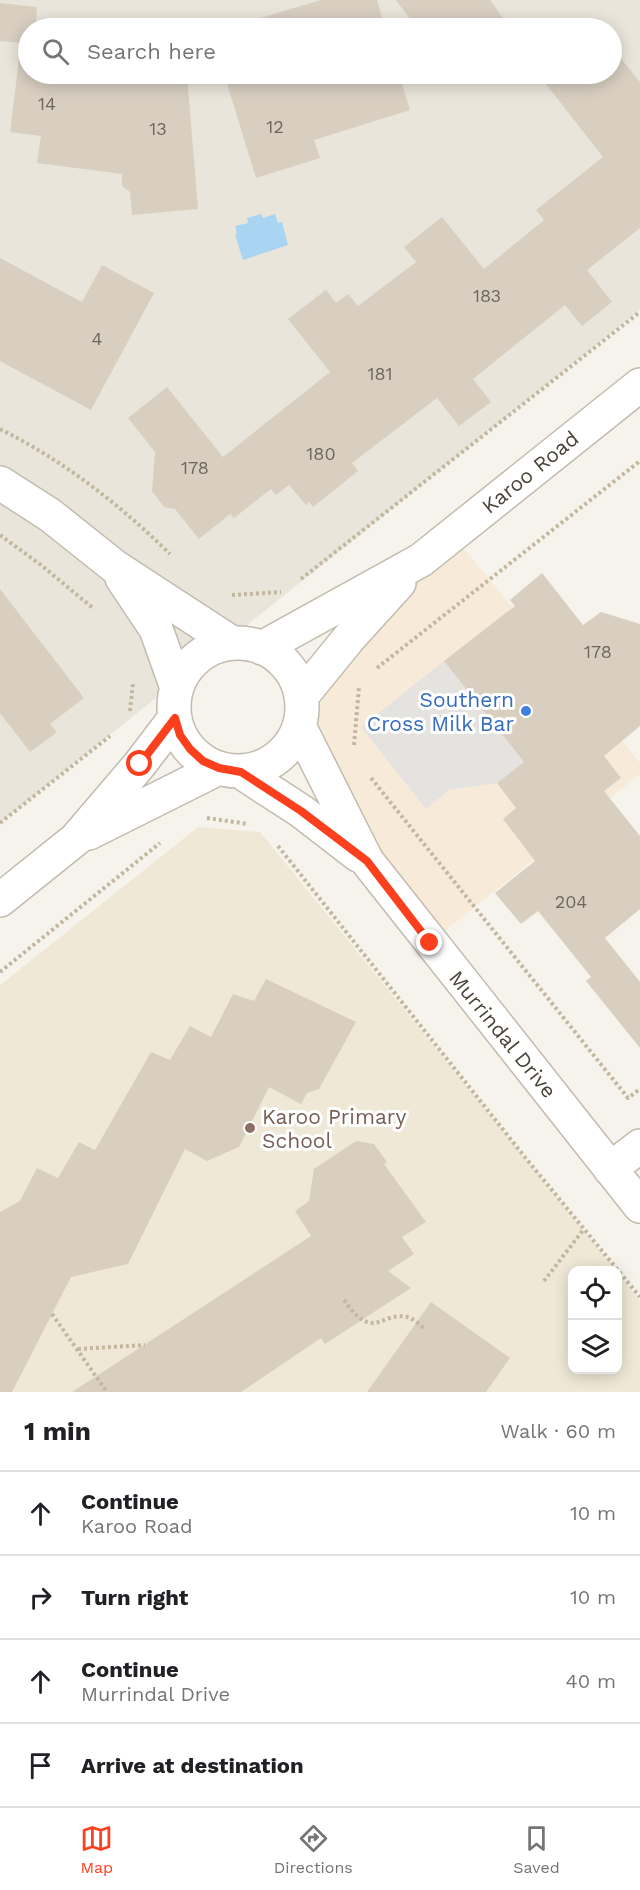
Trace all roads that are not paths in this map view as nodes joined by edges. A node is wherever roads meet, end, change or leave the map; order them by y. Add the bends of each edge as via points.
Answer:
1 (640, 385) edge
2 (0, 483) edge
3 (421, 560) junction
4 (114, 566) junction
5 (247, 646) junction
6 (176, 703) junction
7 (300, 711) junction
8 (230, 770) junction
9 (76, 839) junction
10 (367, 861) junction
11 (0, 900) edge
12 (640, 1146) edge
13 (610, 1169) junction
14 (640, 1206) edge

1 - 3 street, Karoo Road
2 - 4 street via 50,515
3 - 5 street, Karoo Road
3 - 7 street, Karoo Road via 349,638
4 - 5 street
4 - 6 street via 156,629
5 - 6 street via 214,648 198,658 186,671
5 - 7 street via 280,659 294,676
6 - 8 street via 180,735 190,749 203,761
6 - 9 street via 140,764
7 - 8 street via 291,743 278,758 260,768
7 - 10 street, Murrindal Drive
8 - 9 street
8 - 10 street, Murrindal Drive via 301,811
9 - 11 street
10 - 13 street, Murrindal Drive
12 - 13 street
13 - 14 street, Murrindal Drive

